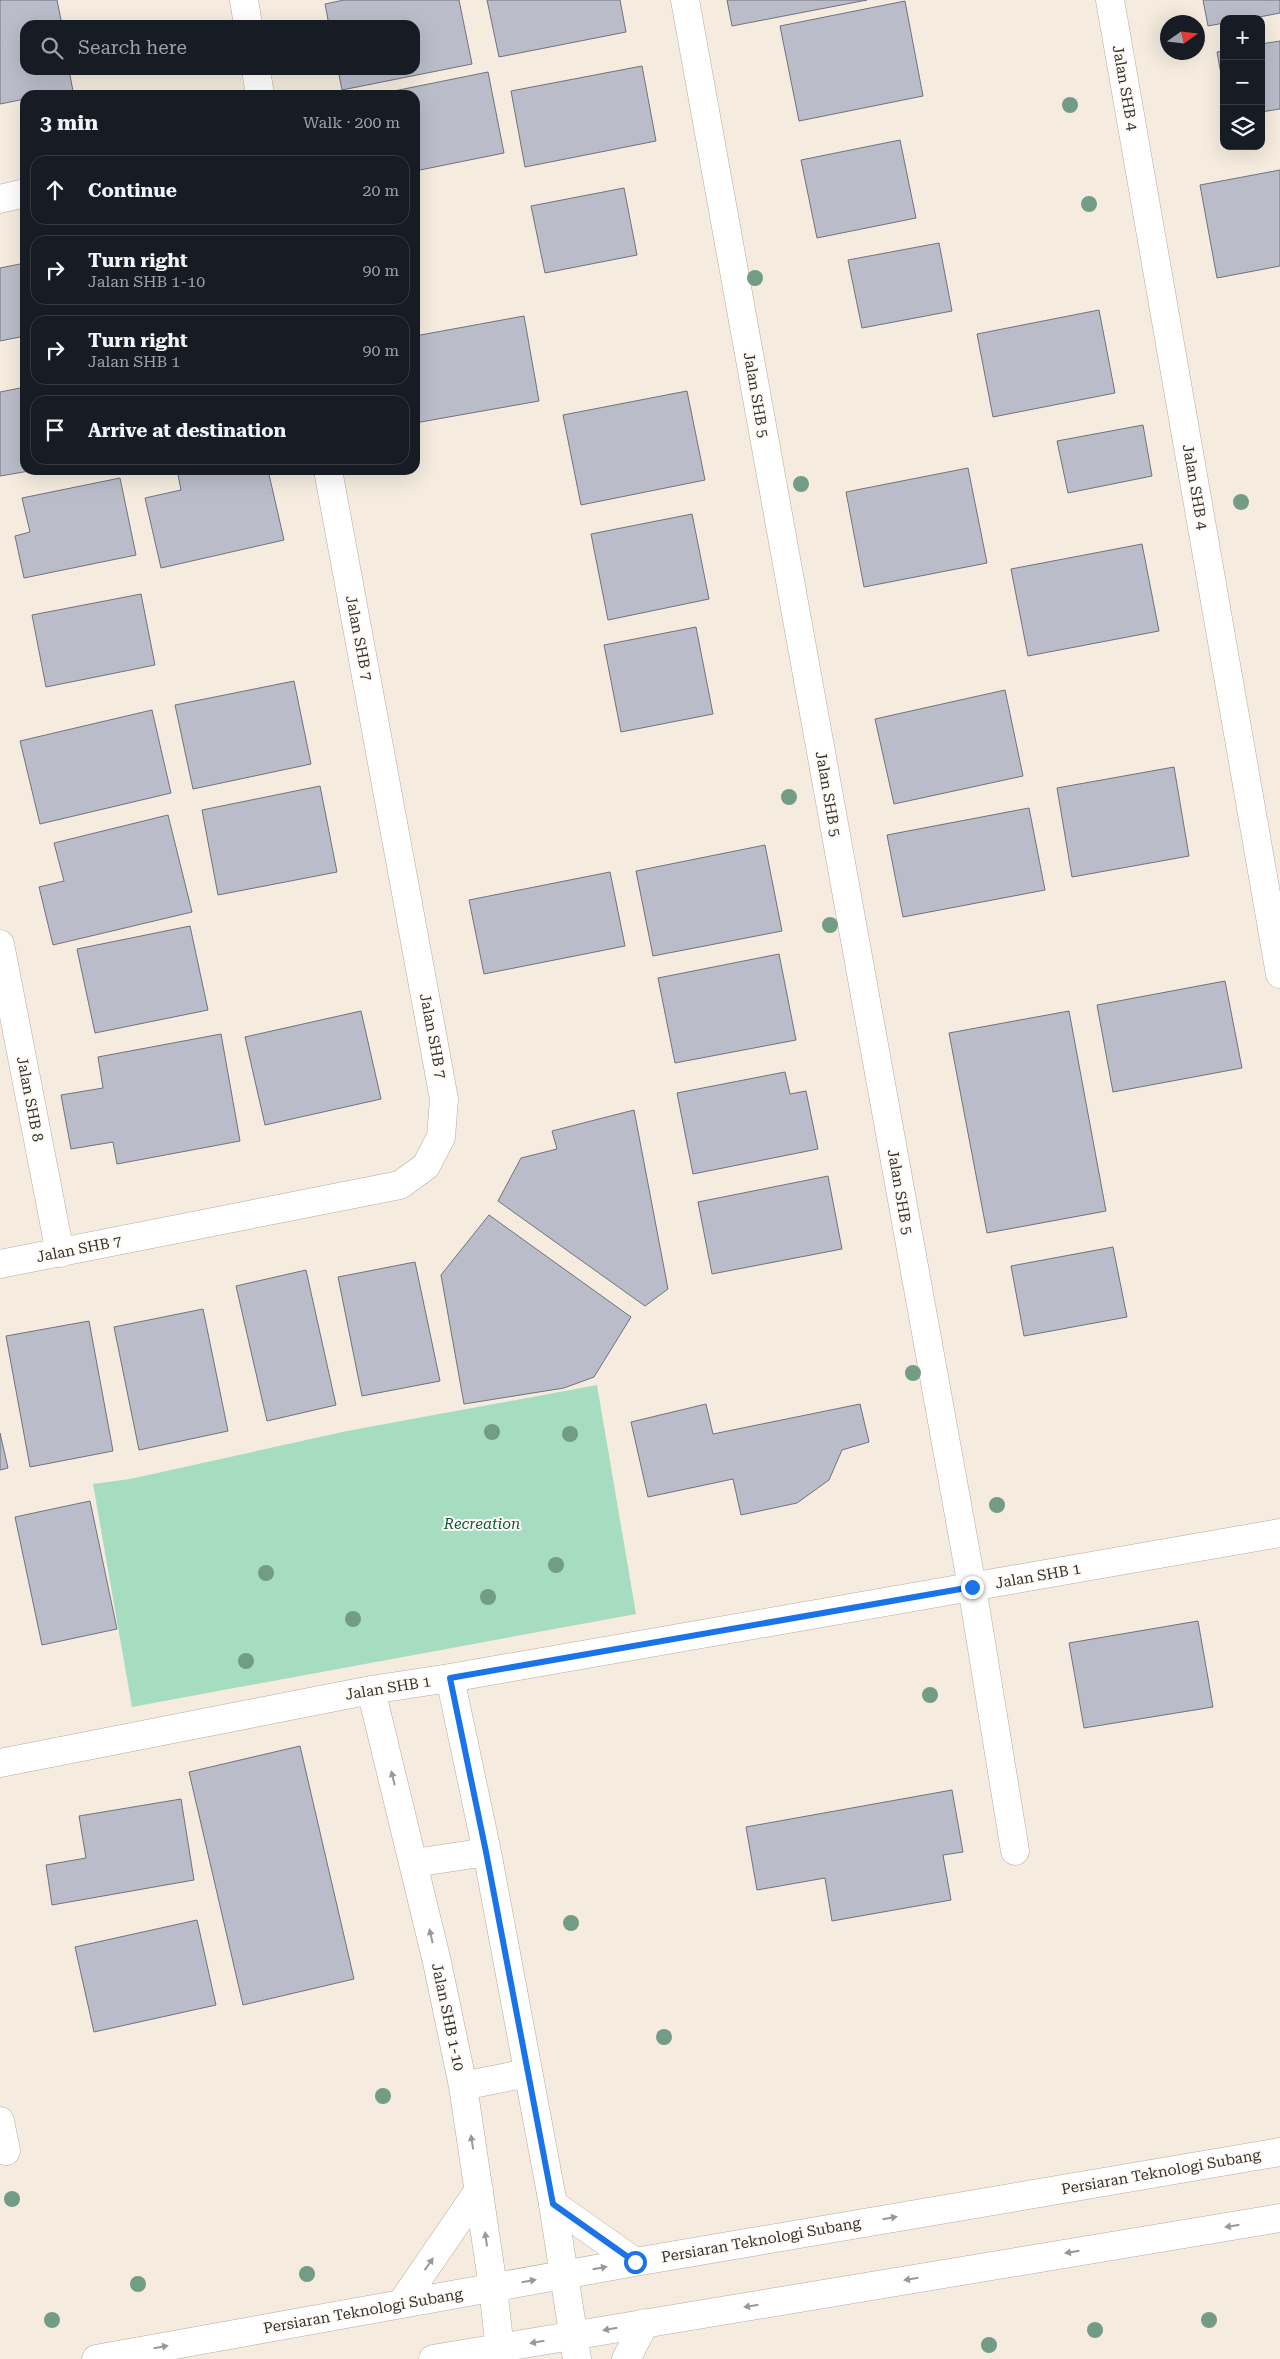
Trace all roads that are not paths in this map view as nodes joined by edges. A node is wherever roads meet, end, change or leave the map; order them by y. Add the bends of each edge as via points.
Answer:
1 (244, 0) edge
2 (685, 0) edge
3 (1110, 0) edge
4 (247, 20) edge
5 (257, 75) edge
6 (259, 90) edge
7 (20, 194) edge
8 (0, 199) edge
9 (329, 475) edge
10 (0, 944) edge
11 (1280, 974) edge
12 (60, 1253) junction
13 (0, 1264) edge
14 (1280, 1533) edge
15 (972, 1587) junction
16 (450, 1678) junction
17 (371, 1690) junction
18 (0, 1763) edge
19 (1016, 1851) dead end
20 (486, 1852) junction
21 (414, 1863) junction
22 (527, 2073) junction
23 (463, 2086) junction
24 (0, 2121) edge
25 (6, 2151) dead end
26 (1280, 2152) edge
27 (480, 2190) junction
28 (553, 2204) junction
29 (1280, 2218) edge
30 (635, 2262) junction
31 (565, 2274) junction
32 (493, 2287) junction
33 (401, 2304) junction
34 (645, 2323) junction
35 (576, 2347) edge
36 (500, 2354) edge
37 (96, 2359) edge
38 (433, 2359) edge
39 (626, 2359) edge

1 - 4 street
2 - 15 street, Jalan SHB 5
3 - 11 street, Jalan SHB 4
5 - 6 street
7 - 8 street
9 - 12 street, Jalan SHB 7 via 444,1099 441,1136 426,1166 400,1185
10 - 12 street, Jalan SHB 8
12 - 13 street, Jalan SHB 7
14 - 15 street, Jalan SHB 1
15 - 16 street, Jalan SHB 1
15 - 19 street, Jalan SHB 5
16 - 17 street, Jalan SHB 1
16 - 20 street
17 - 18 street, Jalan SHB 1
21 -> 17 street, Jalan SHB 1-10
20 - 21 street
20 - 22 street
23 -> 21 street, Jalan SHB 1-10
22 - 23 street
22 - 28 street
27 -> 23 street, Jalan SHB 1-10
24 - 25 street
30 -> 26 street, Persiaran Teknologi Subang
32 -> 27 street, Jalan SHB 1-10
33 -> 27 street
28 - 30 street
28 - 31 street
29 -> 34 street
31 -> 30 street, Persiaran Teknologi Subang
32 -> 31 street, Persiaran Teknologi Subang
31 - 35 street
32 - 33 street, Persiaran Teknologi Subang
32 - 36 street, Jalan SHB 1-10
37 -> 33 street, Persiaran Teknologi Subang
34 -> 35 street
34 - 39 street
35 -> 36 street
36 - 38 street

